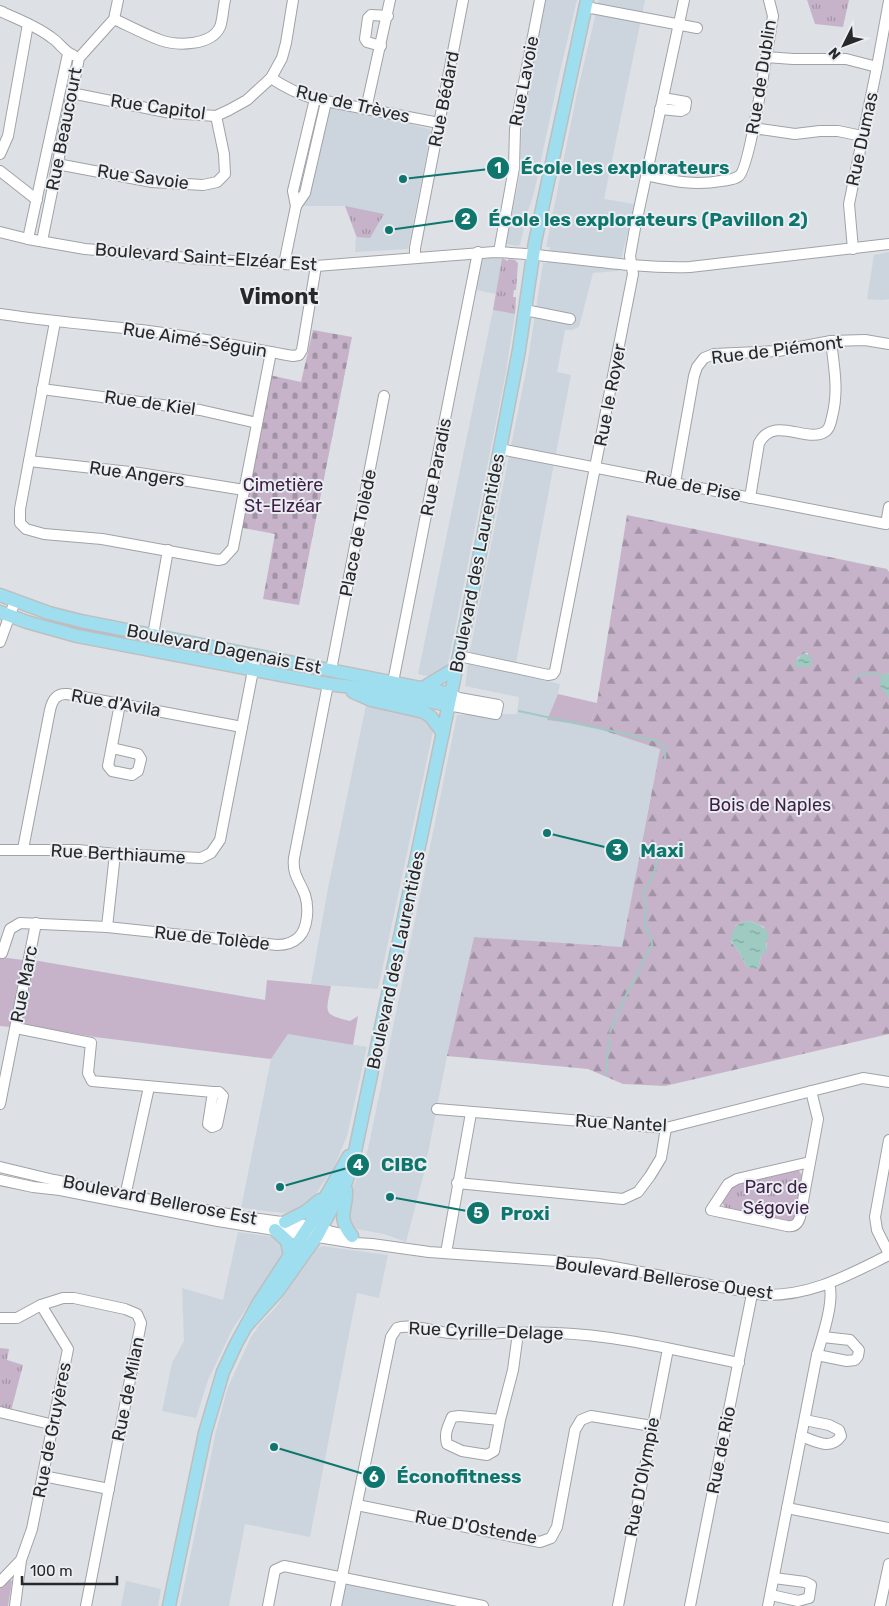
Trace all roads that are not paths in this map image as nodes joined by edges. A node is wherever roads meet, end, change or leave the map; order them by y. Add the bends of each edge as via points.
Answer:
1 (118, 0) edge
2 (224, 0) edge
3 (293, 0) edge
4 (390, 0) edge
5 (463, 0) edge
6 (540, 0) edge
7 (684, 0) edge
8 (769, 0) edge
9 (889, 1) edge
10 (587, 4) edge
11 (0, 11) edge
12 (388, 16) junction
13 (114, 19) junction
14 (28, 24) junction
15 (679, 26) junction
16 (697, 28) dead end
17 (381, 46) junction
18 (74, 56) junction
19 (766, 57) junction
20 (877, 67) junction
21 (272, 78) junction
22 (71, 93) junction
23 (663, 98) junction
24 (315, 99) junction
25 (326, 102) junction
26 (366, 109) junction
27 (660, 109) junction
28 (216, 116) junction
29 (439, 123) junction
30 (753, 128) junction
31 (862, 136) junction
32 (0, 154) edge
33 (57, 164) junction
34 (0, 171) edge
35 (646, 175) junction
36 (37, 200) junction
37 (296, 206) junction
38 (0, 232) edge
39 (28, 239) junction
40 (42, 241) junction
41 (889, 244) edge
42 (852, 249) junction
43 (478, 252) junction
44 (499, 252) junction
45 (532, 255) junction
46 (415, 257) junction
47 (284, 264) junction
48 (631, 264) junction
49 (316, 266) junction
50 (525, 310) junction
51 (0, 314) edge
52 (570, 319) dead end
53 (55, 322) junction
54 (830, 341) junction
55 (889, 344) edge
56 (271, 352) junction
57 (42, 389) junction
58 (384, 396) dead end
59 (258, 423) junction
60 (500, 449) junction
61 (29, 461) junction
62 (595, 468) junction
63 (675, 483) junction
64 (244, 490) junction
65 (750, 498) junction
66 (889, 507) edge
67 (168, 550) junction
68 (0, 595) edge
69 (15, 601) junction
70 (5, 614) edge
71 (153, 635) junction
72 (0, 642) edge
73 (256, 655) junction
74 (458, 662) junction
75 (253, 670) junction
76 (331, 670) junction
77 (394, 682) junction
78 (332, 685) junction
79 (423, 688) junction
80 (450, 699) junction
81 (120, 704) junction
82 (497, 710) dead end
83 (242, 727) junction
84 (443, 734) junction
85 (112, 748) dead end
86 (23, 849) junction
87 (0, 850) edge
88 (115, 854) junction
89 (36, 923) junction
90 (107, 927) junction
91 (2, 953) dead end
92 (16, 1028) junction
93 (889, 1082) edge
94 (149, 1087) junction
95 (811, 1091) junction
96 (213, 1092) dead end
97 (0, 1104) edge
98 (437, 1109) dead end
99 (471, 1113) junction
100 (361, 1126) junction
101 (666, 1128) junction
102 (889, 1140) edge
103 (810, 1162) junction
104 (0, 1167) edge
105 (0, 1180) edge
106 (346, 1182) junction
107 (458, 1183) junction
108 (329, 1191) junction
109 (125, 1199) junction
110 (280, 1226) junction
111 (313, 1231) junction
112 (352, 1236) junction
113 (372, 1244) junction
114 (446, 1253) junction
115 (889, 1254) edge
116 (290, 1256) junction
117 (828, 1284) junction
118 (752, 1294) junction
119 (41, 1305) junction
120 (0, 1318) edge
121 (246, 1326) junction
122 (518, 1333) junction
123 (822, 1337) junction
124 (668, 1349) junction
125 (817, 1355) junction
126 (738, 1363) junction
127 (0, 1412) edge
128 (500, 1420) junction
129 (805, 1420) junction
130 (54, 1425) junction
131 (652, 1426) junction
132 (801, 1436) junction
133 (43, 1476) junction
134 (109, 1488) junction
135 (357, 1505) junction
136 (787, 1508) junction
137 (889, 1528) edge
138 (21, 1560) junction
139 (889, 1564) edge
140 (342, 1578) junction
141 (774, 1578) junction
142 (0, 1582) edge
143 (771, 1595) junction
144 (15, 1606) edge
145 (86, 1606) edge
146 (169, 1606) edge
147 (268, 1606) edge
148 (336, 1606) edge
149 (483, 1606) edge
150 (618, 1606) edge
151 (690, 1606) edge
152 (768, 1606) edge
153 (880, 1606) edge

1 - 13 street
2 - 13 street via 220,26 214,35 201,42 162,41
3 - 21 street, Rue Capitol via 282,58
4 - 12 street
5 - 29 street, Rue Bédard
6 - 44 street, Rue Lavoie via 514,129 514,168
7 - 15 street, Rue le Royer
8 - 19 street, Rue de Dublin via 773,16
9 - 20 street, Rue Dumas
10 - 15 street
10 - 45 main road, Boulevard des Laurentides
11 - 14 street
12 - 17 street
12 - 17 street via 371,15 368,18 365,39
13 - 18 street, Rue Beaucourt
14 - 18 street
14 - 32 street via 8,136
15 - 16 street
15 - 23 street, Rue le Royer
17 - 26 street
18 - 22 street, Rue Beaucourt
18 - 36 street
19 - 20 street via 846,59
19 - 30 street, Rue de Dublin
20 - 31 street, Rue Dumas
21 - 24 street, Rue de Trèves via 284,88
21 - 28 street, Rue Capitol via 247,100
22 - 28 street, Rue Capitol via 171,113
22 - 33 street, Rue Beaucourt
23 - 27 street, Rue le Royer
23 - 27 street via 686,102 686,106 681,111
24 - 25 street, Rue de Trèves
24 - 37 street via 293,191
25 - 26 street, Rue de Trèves
25 - 37 street via 305,193
26 - 29 street, Rue de Trèves
27 - 35 street, Rue le Royer
28 - 33 street, Rue Savoie via 225,174 217,182 203,185 152,182
29 - 46 street, Rue Bédard
30 - 31 street via 794,134 838,131
30 - 35 street, Rue de Dublin via 742,174 734,179 703,184 679,183
31 - 42 street, Rue Dumas via 849,204
33 - 40 street, Rue Beaucourt
34 - 36 street
35 - 48 street, Rue le Royer
36 - 39 street
37 - 47 street
38 - 39 street, Boulevard Saint-Elzéar Est
39 - 40 street, Boulevard Saint-Elzéar Est
40 - 47 street, Boulevard Saint-Elzéar Est via 85,249
41 - 42 street, Boulevard Saint-Elzéar Est
42 - 48 street, Boulevard Saint-Elzéar Est via 690,267
43 - 44 street, Boulevard Saint-Elzéar Est
43 - 46 street, Boulevard Saint-Elzéar Est
43 - 77 street, Rue Paradis
44 - 45 street, Boulevard Saint-Elzéar Est
45 - 48 street, Boulevard Saint-Elzéar Est
45 - 50 main road, Boulevard des Laurentides
46 - 49 street, Boulevard Saint-Elzéar Est
47 - 49 street, Boulevard Saint-Elzéar Est
48 - 62 street, Rue le Royer via 633,274
49 - 56 street, Rue Aimé-Séguin via 302,350 293,356
50 - 52 street
50 - 60 main road, Boulevard des Laurentides
51 - 53 street, Rue Aimé-Séguin
53 - 56 street, Rue Aimé-Séguin via 142,330
53 - 57 street
54 - 55 street, Rue de Piémont via 865,340
54 - 63 street, Rue de Piémont via 778,352 714,354 704,358 694,376
54 - 65 street via 837,387 829,427 817,434 773,430 763,436
56 - 59 street
57 - 59 street, Rue de Kiel via 200,410
57 - 61 street
58 - 76 street, Place de Tolède
59 - 64 street
60 - 62 street, Rue de Pise
60 - 74 main road, Boulevard des Laurentides
61 - 64 street, Rue Angers via 139,473
61 - 67 street via 20,509 20,523 26,529
62 - 63 street, Rue de Pise
62 - 74 street, Rue le Royer via 553,674
63 - 65 street, Rue de Pise
64 - 67 street via 233,548 223,559
65 - 66 street, Rue de Pise via 886,524
67 - 71 street
68 - 69 main road, Boulevard Dagenais Est
69 - 70 street
69 - 71 main road, Boulevard Dagenais Est via 68,618
70 - 72 street
70 - 75 main road, Boulevard Dagenais Est via 77,636
71 - 73 main road, Boulevard Dagenais Est
73 - 75 street, Rue Berthiaume
73 - 76 main road, Boulevard Dagenais Est
74 - 79 main road
74 - 80 main road, Boulevard des Laurentides
75 - 78 main road, Boulevard Dagenais Est
75 - 83 street, Rue Berthiaume
76 - 77 main road, Boulevard Dagenais Est
77 - 79 main road, Boulevard Dagenais Est
78 - 80 main road, Boulevard Dagenais Est
78 - 84 main road via 371,700 424,712
78 - 90 street, Rue de Tolède via 294,858 294,873 307,903 307,916 300,936 291,943 277,945
79 - 80 main road, Boulevard Dagenais Est
80 - 82 street via 459,698
80 - 84 main road, Boulevard des Laurentides
81 - 83 street, Rue d'Avila
81 - 85 street
81 - 86 street, Rue d'Avila via 67,694 54,699
83 - 88 street, Rue Berthiaume via 220,840 210,853 201,858
84 - 100 main road, Boulevard des Laurentides
86 - 87 street, Rue Berthiaume
86 - 88 street, Rue Berthiaume
88 - 90 street
89 - 90 street, Rue de Tolède
89 - 91 street, Rue de Tolède via 20,923 10,929
89 - 92 street, Rue Marc
92 - 94 street via 91,1043 88,1073 92,1081
92 - 97 street, Rue Marc
93 - 95 street, Rue Nantel via 863,1078
94 - 96 street
94 - 109 street
95 - 101 street, Rue Nantel
95 - 103 street via 818,1119
98 - 99 street, Rue Nantel
99 - 101 street, Rue Nantel
99 - 107 street
100 - 106 main road, Boulevard des Laurentides
100 - 108 main road, Boulevard des Laurentides
101 - 107 street via 661,1158 654,1170 638,1192 623,1199
102 - 115 street via 875,1217 877,1230
103 - 103 street via 800,1219 793,1226 711,1210 728,1184 737,1179
104 - 109 street, Boulevard Bellerose Est
105 - 109 street, Boulevard Bellerose Est
106 - 111 main road, Boulevard des Laurentides
106 - 112 main road via 342,1216
107 - 114 street
108 - 110 main road via 307,1211
108 - 111 main road, Boulevard des Laurentides
109 - 110 street, Boulevard Bellerose Est via 218,1221
110 - 111 street, Boulevard Bellerose Est
110 - 116 main road
111 - 112 street, Boulevard Bellerose Ouest
111 - 113 street, Boulevard Bellerose Ouest via 355,1243
111 - 116 main road, Boulevard des Laurentides
111 - 121 main road, Boulevard des Laurentides via 278,1291
112 - 113 street, Boulevard Bellerose Ouest
113 - 114 street, Boulevard Bellerose Ouest
114 - 118 street, Boulevard Bellerose Ouest via 605,1265
115 - 117 street, Boulevard Bellerose Ouest
116 - 121 main road, Boulevard des Laurentides
117 - 118 street, Boulevard Bellerose Ouest via 795,1294
117 - 123 street via 831,1294
118 - 126 street, Rue de Rio
119 - 120 street, Rue de Milan via 17,1318
119 - 130 street, Rue de Gruyères via 68,1349
119 - 134 street, Rue de Milan via 74,1298 125,1309 137,1314 141,1322
121 - 146 main road, Boulevard des Laurentides via 220,1380 206,1427
122 - 124 street, Rue Cyrille-Delage via 600,1337
122 - 128 street via 513,1370
122 - 135 street, Rue Cyrille-Delage via 448,1333 403,1327 394,1331
123 - 125 street
123 - 125 street via 850,1340 859,1350 858,1356 847,1361
124 - 126 street, Rue Cyrille-Delage
124 - 131 street, Rue D'Olympie
125 - 129 street
126 - 151 street, Rue de Rio
127 - 130 street
128 - 128 street via 452,1417 445,1437 447,1444 462,1451 488,1455 494,1451
129 - 132 street
129 - 132 street via 829,1425 839,1430 841,1436 830,1444
130 - 133 street, Rue de Gruyères
131 - 135 street, Rue D'Ostende via 591,1416 581,1420 575,1430 557,1527 551,1538 540,1542
131 - 150 street, Rue D'Olympie
132 - 136 street
133 - 134 street
133 - 138 street, Rue de Gruyères via 32,1529
134 - 145 street, Rue de Milan
135 - 140 street, Rue Cyrille-Delage
136 - 137 street
136 - 141 street
138 - 142 street, Rue de Gruyères
138 - 144 street, Rue de Gruyères
139 - 153 street
140 - 147 street via 284,1566 275,1570
140 - 148 street, Rue Cyrille-Delage
140 - 149 street
141 - 143 street
141 - 143 street via 805,1582 811,1586 809,1598 798,1601
143 - 152 street

